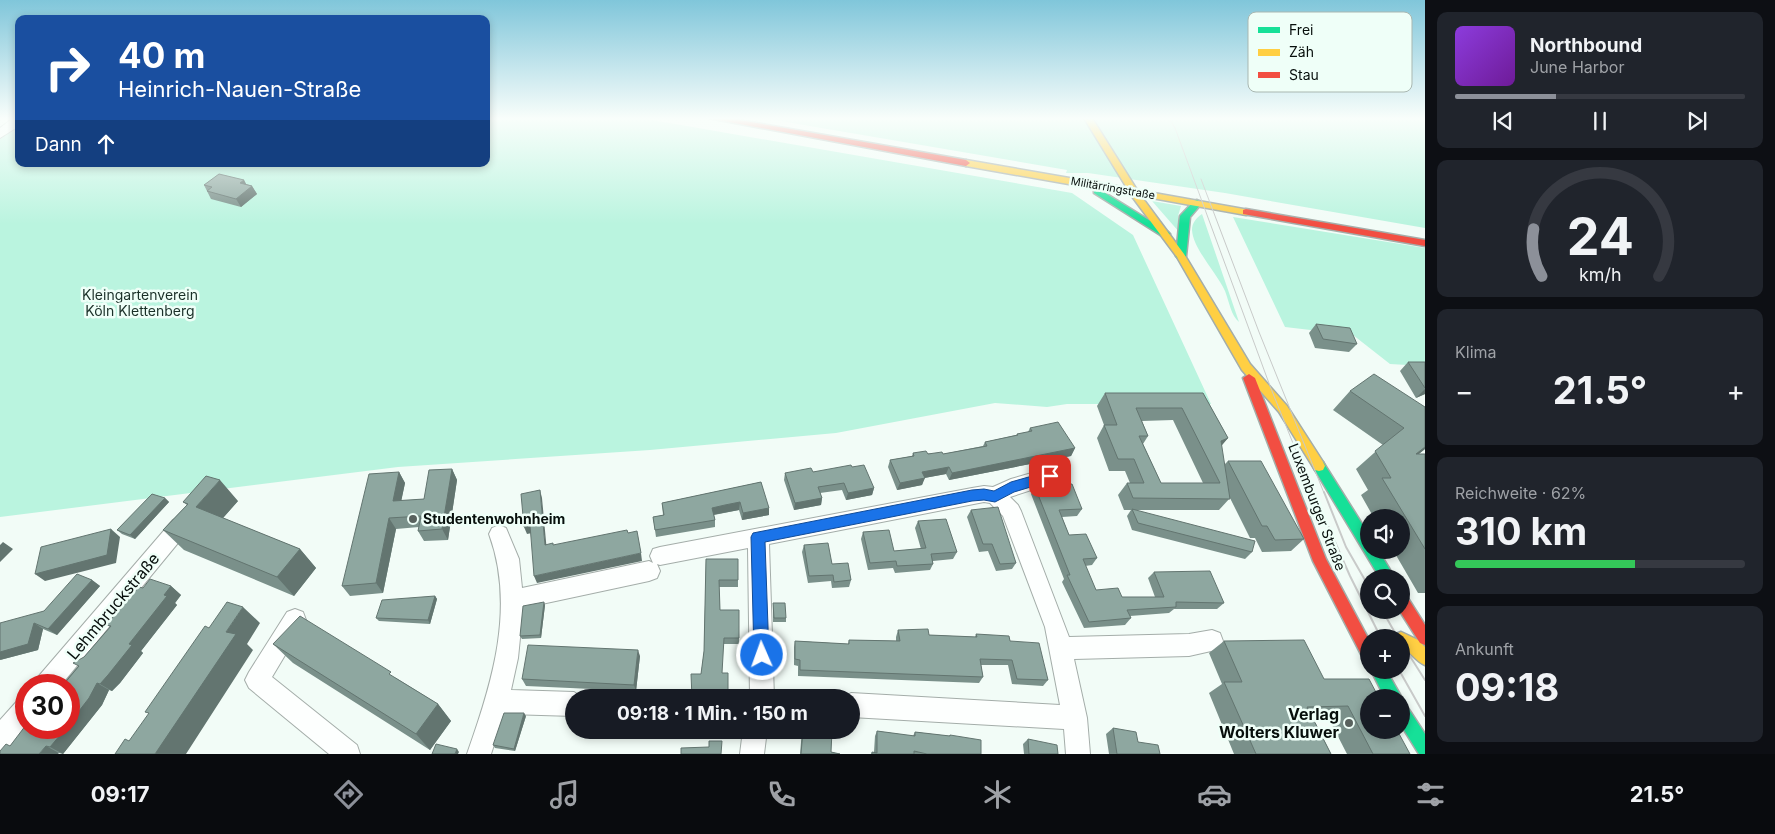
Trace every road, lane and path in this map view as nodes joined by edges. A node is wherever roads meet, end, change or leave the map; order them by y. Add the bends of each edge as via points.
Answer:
1 (914, 153) edge
2 (1108, 153) edge
3 (1113, 161) junction
4 (1079, 182) junction
5 (1132, 190) junction
6 (1197, 202) junction
7 (1165, 234) junction
8 (1425, 243) edge
9 (1181, 256) junction
10 (1246, 367) junction
11 (1050, 476) dead end
12 (995, 496) junction
13 (180, 526) edge
14 (1360, 532) edge
15 (498, 534) dead end
16 (758, 537) junction
17 (513, 600) junction
18 (1410, 617) edge
19 (295, 620) edge
20 (1417, 631) edge
21 (1360, 638) edge
22 (1212, 641) dead end
23 (1061, 648) junction
24 (1425, 658) edge
25 (55, 674) edge
26 (762, 689) edge
27 (496, 702) junction
28 (565, 704) edge
29 (860, 705) edge
30 (1075, 718) junction
31 (15, 721) edge
32 (1410, 725) edge
33 (0, 739) edge
34 (754, 739) edge
35 (1425, 749) edge
36 (348, 754) edge
37 (479, 754) edge
38 (752, 754) edge
39 (1078, 754) edge

1 - 4 main road, Militärringstraße
2 - 3 main road, Luxemburger Straße
3 - 4 main road via 1103,173
3 - 5 main road, Luxemburger Straße
4 - 5 main road, Militärringstraße
4 - 7 main road via 1114,200
5 - 6 main road, Militärringstraße
5 - 7 main road, Luxemburger Straße
6 - 8 main road, Militärringstraße
6 - 9 main road via 1185,216
7 - 9 main road, Luxemburger Straße
9 - 10 main road, Luxemburger Straße
10 - 14 main road, Luxemburger Straße via 1283,409
10 - 21 main road, Luxemburger Straße via 1260,411 1320,561
11 - 12 street via 1011,487
12 - 16 street via 972,496
12 - 23 street via 1011,511
13 - 25 street, Lehmbruckstraße
15 - 17 street via 508,558
16 - 17 street via 727,542
16 - 26 street
17 - 27 street via 508,646
18 - 20 main road
19 - 36 street via 256,680
20 - 24 main road via 1414,646
22 - 23 street via 1189,645
23 - 30 street
27 - 28 street
27 - 37 street
29 - 30 street
30 - 39 street
31 - 33 street
32 - 35 main road
34 - 38 street

